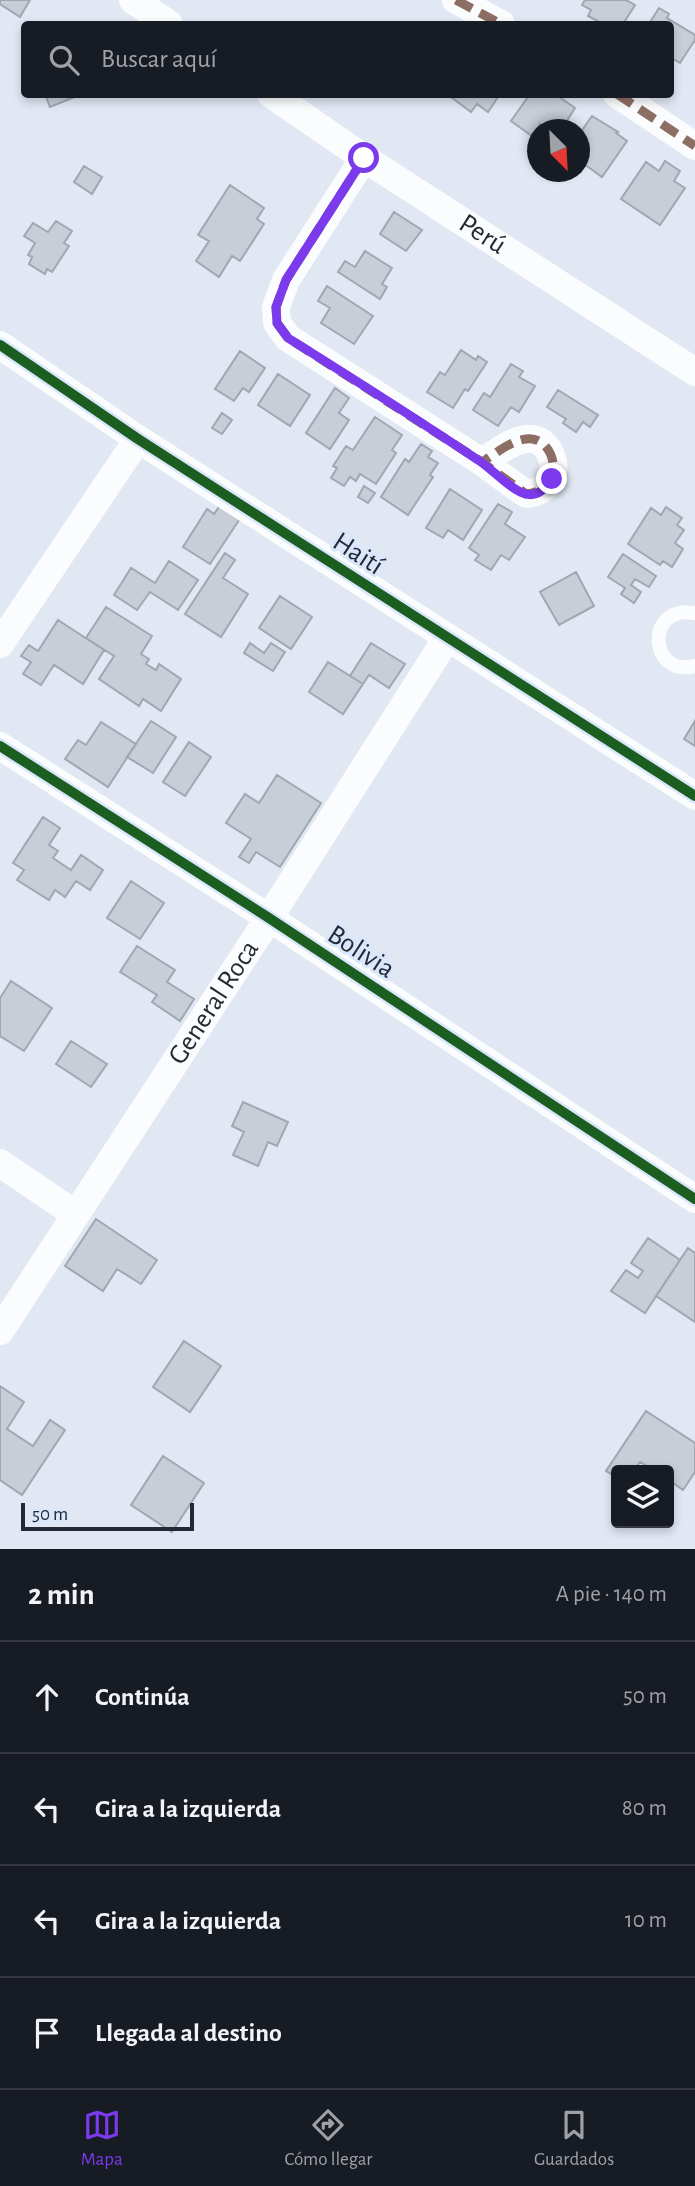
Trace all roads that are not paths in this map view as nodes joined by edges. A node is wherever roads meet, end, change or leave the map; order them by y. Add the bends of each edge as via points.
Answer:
1 (133, 0) edge
2 (456, 0) edge
3 (164, 21) edge
4 (495, 21) edge
5 (277, 98) edge
6 (623, 98) edge
7 (695, 146) edge
8 (364, 158) junction
9 (0, 345) edge
10 (695, 372) edge
11 (138, 439) junction
12 (482, 462) dead end
13 (695, 613) edge
14 (447, 638) junction
15 (0, 644) edge
16 (695, 666) edge
17 (0, 746) edge
18 (695, 796) edge
19 (269, 918) junction
20 (0, 1163) edge
21 (695, 1199) edge
22 (75, 1214) junction
23 (0, 1331) edge

1 - 3 street
2 - 4 street
5 - 8 street, Perú
6 - 7 street
8 - 10 street, Perú
8 - 12 street via 286,280 276,307 277,323 288,338
9 - 11 street, Haití
11 - 14 street, Haití
11 - 15 street
13 - 16 lane via 668,617 658,642 672,664
14 - 18 street, Haití
14 - 19 street, General Roca
17 - 19 street, Bolivia
19 - 21 street, Bolivia
19 - 22 street, General Roca
20 - 22 street
22 - 23 street, General Roca

